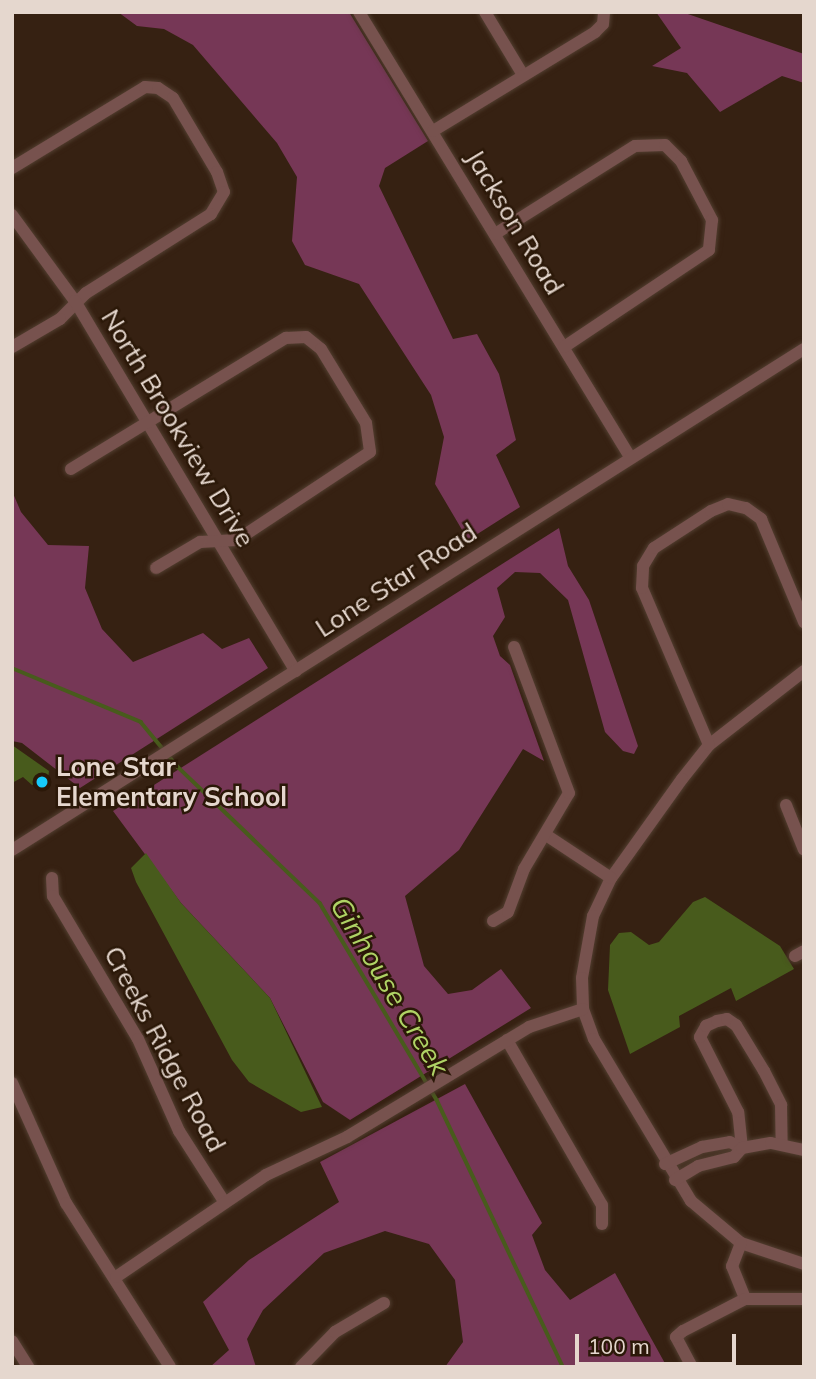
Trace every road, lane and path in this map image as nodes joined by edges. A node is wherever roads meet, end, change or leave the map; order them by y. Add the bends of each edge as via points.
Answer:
1 (359, 12) edge
2 (485, 12) edge
3 (604, 18) edge
4 (523, 75) junction
5 (433, 131) junction
6 (12, 168) edge
7 (12, 215) edge
8 (495, 234) junction
9 (75, 301) junction
10 (564, 347) junction
11 (12, 348) edge
12 (804, 349) edge
13 (149, 423) junction
14 (630, 457) junction
15 (71, 469) dead end
16 (221, 540) junction
17 (156, 568) dead end
18 (804, 622) edge
19 (514, 647) dead end
20 (296, 671) junction
21 (804, 671) edge
22 (709, 745) junction
23 (786, 805) dead end
24 (546, 835) junction
25 (12, 850) edge
26 (804, 850) edge
27 (52, 878) dead end
28 (611, 878) junction
29 (493, 921) dead end
30 (583, 1009) junction
31 (508, 1040) junction
32 (12, 1083) edge
33 (782, 1144) junction
34 (708, 1146) junction
35 (742, 1148) junction
36 (804, 1150) edge
37 (712, 1162) junction
38 (665, 1164) junction
39 (676, 1180) junction
40 (225, 1203) junction
41 (602, 1224) dead end
42 (741, 1243) junction
43 (804, 1264) edge
44 (116, 1277) junction
45 (745, 1298) junction
46 (804, 1299) edge
47 (384, 1303) dead end
48 (12, 1341) edge
49 (28, 1367) edge
50 (170, 1367) edge
51 (301, 1367) edge
52 (692, 1367) edge

1 - 5 street, Jackson Road
2 - 4 street
3 - 4 street
4 - 5 street
5 - 8 street, Jackson Road
6 - 9 street via 145,87 158,88 173,98 211,161 224,192 217,208
7 - 9 street, North Brookview Drive
8 - 10 street, Jackson Road
8 - 10 street via 635,146 665,145 681,161 712,220 709,250
9 - 11 street via 60,319
9 - 13 street, North Brookview Drive
10 - 14 street, Jackson Road
12 - 14 street, Lone Star Road
13 - 15 street
13 - 16 street, North Brookview Drive
13 - 16 street via 286,338 306,337 366,423 370,452 237,540
14 - 20 street, Lone Star Road
16 - 17 street via 200,542
16 - 20 street, North Brookview Drive
18 - 22 street via 755,513 738,504 711,511 654,548 641,577
19 - 24 street via 569,793
20 - 25 street, Lone Star Road
21 - 22 street
22 - 28 street
23 - 26 street
24 - 28 street
24 - 29 street via 524,869 508,912
27 - 40 street, Creeks Ridge Road via 53,896 138,1039 179,1131
28 - 30 street via 585,947
30 - 31 street via 548,1019
30 - 38 street via 594,1039
31 - 40 street via 347,1137 266,1175
31 - 41 street via 602,1205
32 - 44 street via 66,1203
33 - 35 street
33 - 35 street via 781,1105 736,1025 727,1019 706,1026 700,1038 738,1112
33 - 36 street
34 - 35 street via 730,1142
34 - 37 street
34 - 38 street
35 - 37 street via 734,1157
37 - 39 street
38 - 39 street
39 - 42 street via 709,1220
40 - 44 street
42 - 43 street
42 - 45 street via 732,1265
44 - 50 street
45 - 46 street
45 - 52 street via 676,1337
47 - 51 street via 335,1332
48 - 49 street

